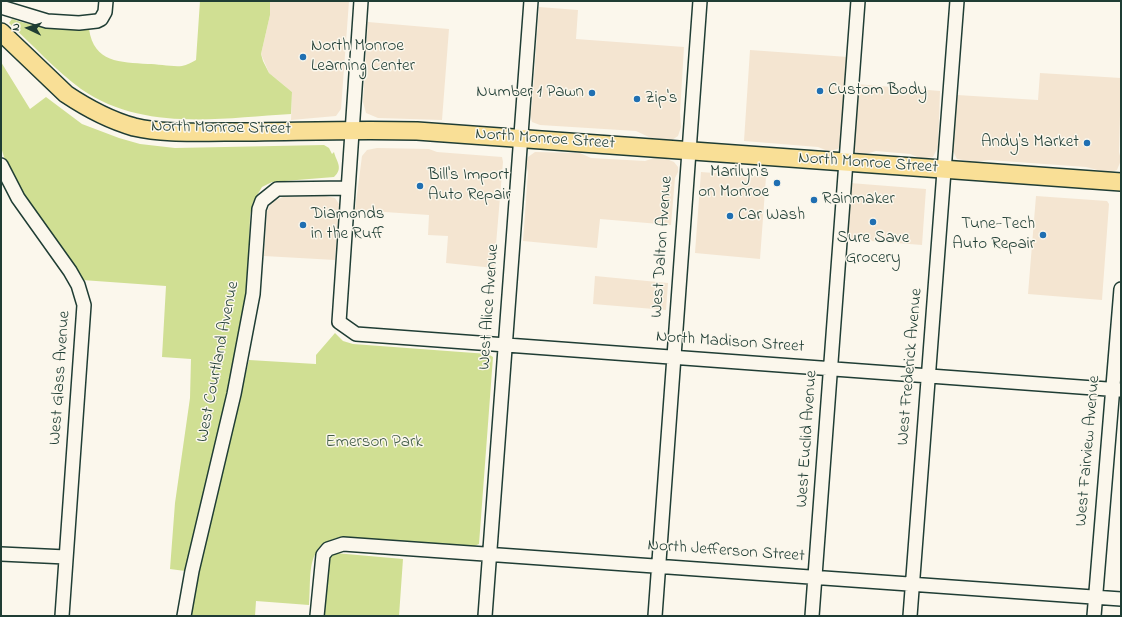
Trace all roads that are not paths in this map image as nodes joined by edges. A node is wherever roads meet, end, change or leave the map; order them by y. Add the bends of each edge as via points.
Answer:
1 (106, 1) edge
2 (361, 1) edge
3 (531, 1) edge
4 (700, 1) edge
5 (858, 1) edge
6 (957, 1) edge
7 (1, 7) edge
8 (1, 32) edge
9 (353, 129) junction
10 (521, 138) junction
11 (688, 151) junction
12 (846, 162) junction
13 (1, 165) edge
14 (945, 169) junction
15 (1121, 182) edge
16 (348, 188) junction
17 (1121, 289) edge
18 (505, 345) junction
19 (674, 357) junction
20 (831, 368) junction
21 (928, 376) junction
22 (1117, 389) edge
23 (489, 553) junction
24 (1, 554) edge
25 (66, 557) junction
26 (659, 566) junction
27 (815, 577) junction
28 (912, 584) junction
29 (1095, 597) junction
30 (1121, 599) edge
31 (62, 616) edge
32 (184, 616) edge
33 (317, 616) edge
34 (485, 616) edge
35 (654, 616) edge
36 (812, 616) edge
37 (910, 616) edge
38 (1094, 616) edge

1 - 7 street via 101,19 79,23 55,23
2 - 9 street
3 - 10 street, West Alice Avenue
4 - 11 street, West Dalton Avenue
5 - 12 street, West Euclid Avenue
6 - 14 street, West Frederick Avenue
8 - 9 main road, North Monroe Street via 78,102 135,127 169,132
9 - 10 main road, North Monroe Street
9 - 16 street
10 - 11 main road, North Monroe Street
10 - 18 street, West Alice Avenue
11 - 12 main road, North Monroe Street
11 - 19 street, West Dalton Avenue
12 - 14 main road, North Monroe Street
12 - 20 street, West Euclid Avenue
13 - 25 street, West Glass Avenue via 18,198 70,271 78,285 84,305
14 - 15 main road, North Monroe Street
14 - 21 street, West Frederick Avenue
16 - 18 street, North Madison Street via 339,322 356,334
16 - 32 street, West Courtland Avenue via 277,189 262,201 251,301 234,394 192,571
17 - 22 street, West Fairview Avenue
18 - 19 street, North Madison Street
18 - 23 street, West Alice Avenue
19 - 20 street, North Madison Street
19 - 26 street, West Dalton Avenue
20 - 21 street, North Madison Street
20 - 27 street, West Euclid Avenue
21 - 22 street, North Madison Street
21 - 28 street, West Frederick Avenue
22 - 29 street, West Fairview Avenue
23 - 26 street, North Jefferson Street
23 - 33 street, North Jefferson Street via 343,544 328,549 321,562
23 - 34 street, West Alice Avenue
24 - 25 street
25 - 31 street, West Glass Avenue
26 - 27 street, North Jefferson Street
26 - 35 street, West Dalton Avenue
27 - 28 street, North Jefferson Street
27 - 36 street, West Euclid Avenue
28 - 29 street, North Jefferson Street
28 - 37 street, West Frederick Avenue
29 - 30 street, North Jefferson Street
29 - 38 street, West Fairview Avenue

